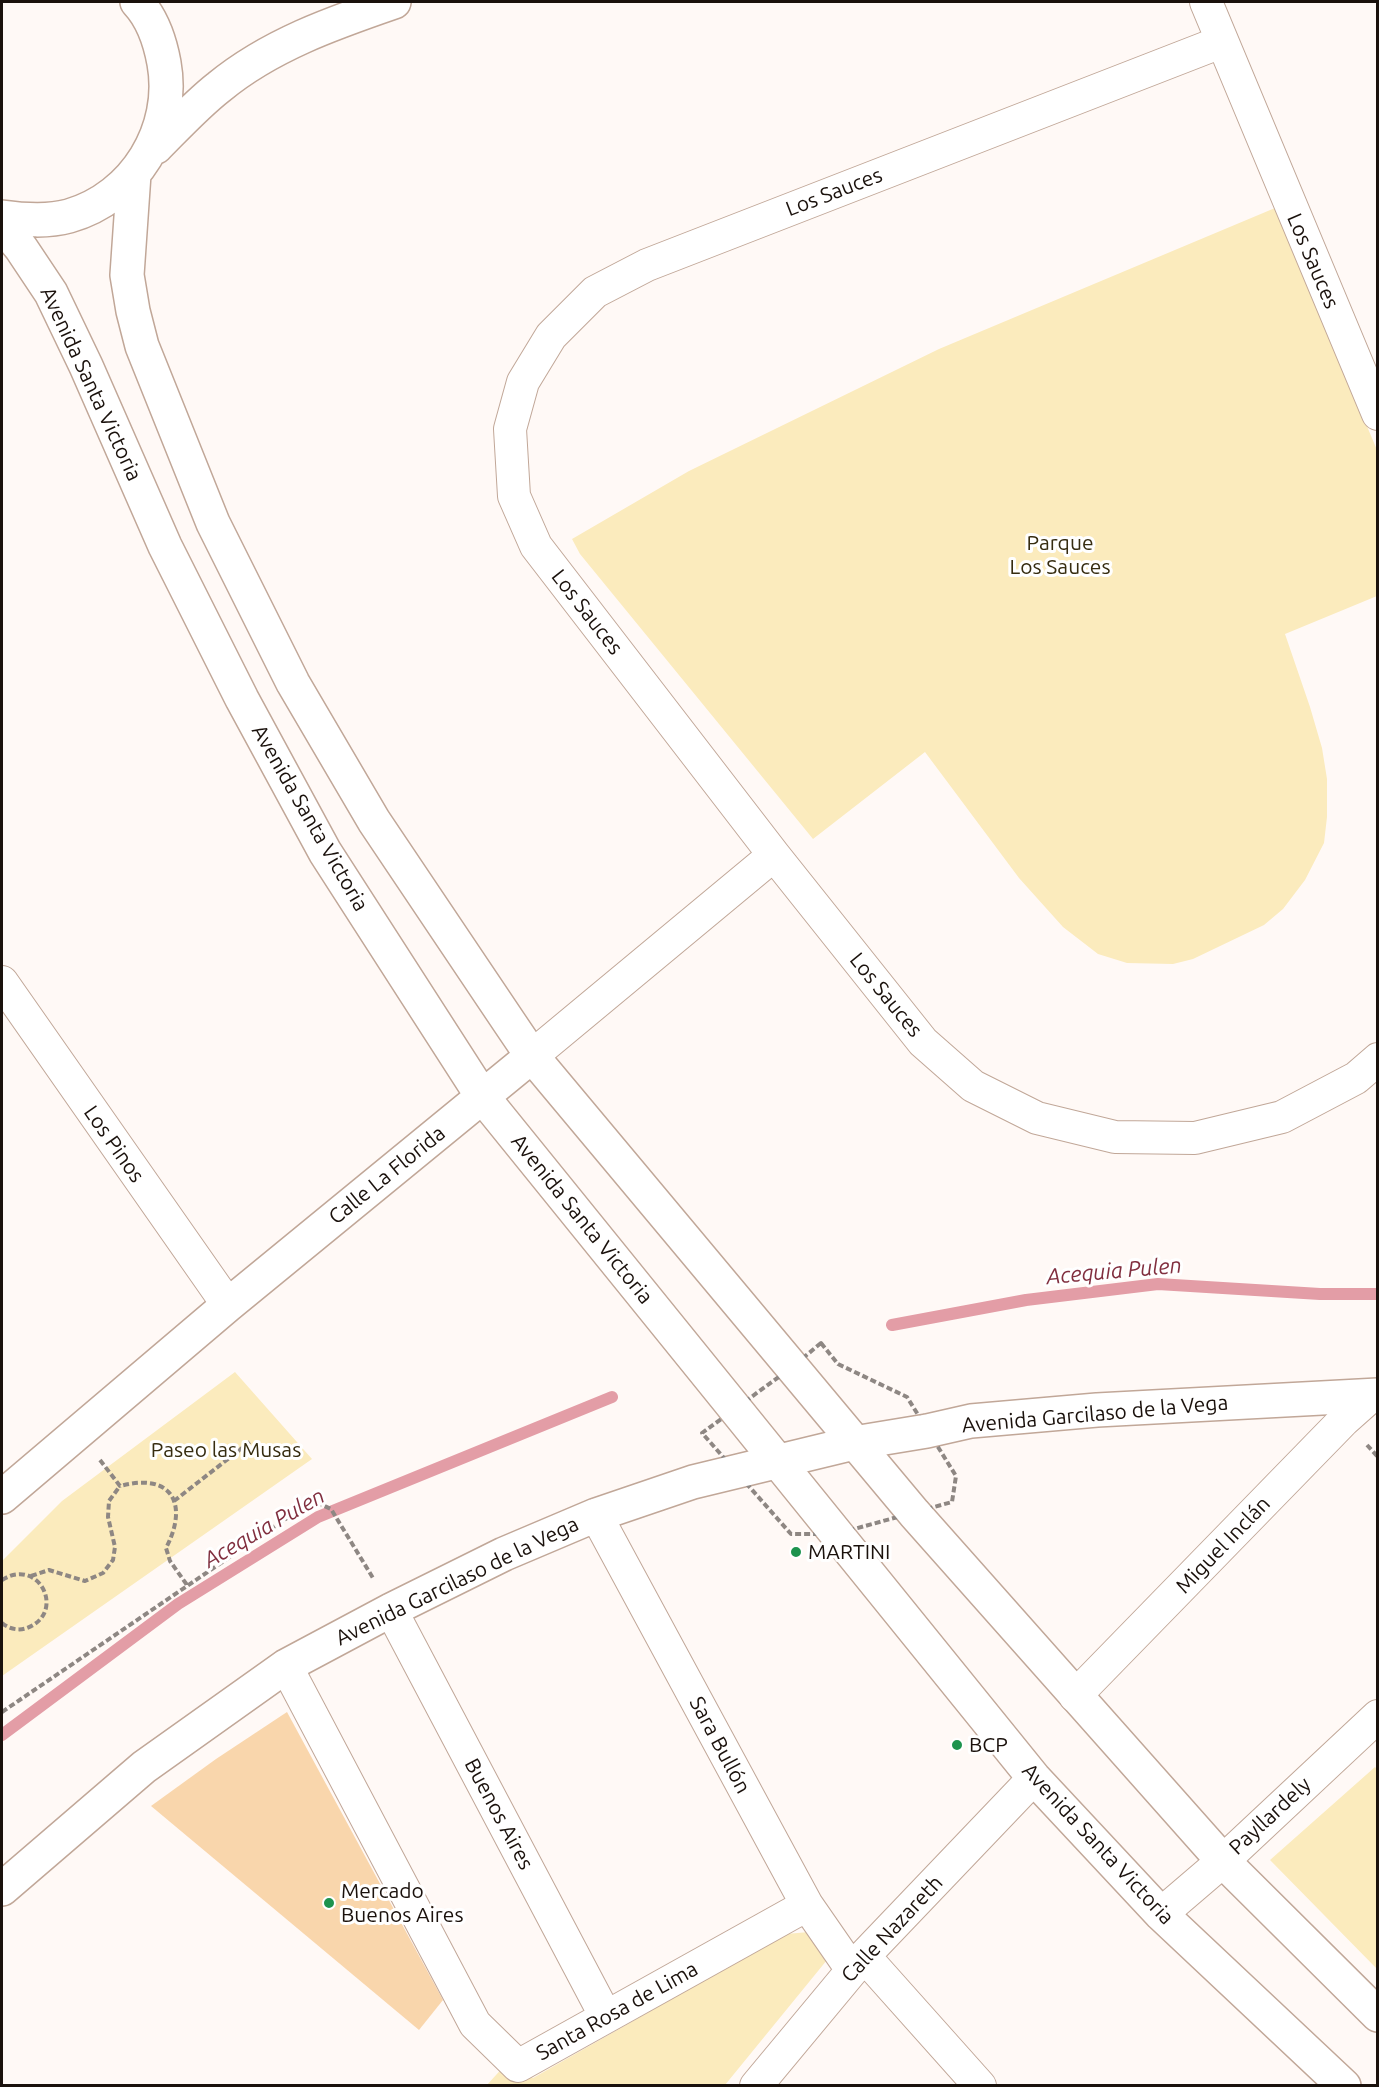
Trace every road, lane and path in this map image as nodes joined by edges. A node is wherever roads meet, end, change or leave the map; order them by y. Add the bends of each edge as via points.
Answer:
1 (137, 2) edge
2 (394, 2) edge
3 (1206, 2) edge
4 (1221, 42) junction
5 (141, 165) junction
6 (2, 218) edge
7 (2, 225) edge
8 (1377, 414) edge
9 (774, 855) junction
10 (2, 982) edge
11 (532, 1056) junction
12 (1377, 1059) edge
13 (483, 1096) junction
14 (228, 1305) junction
15 (1374, 1396) edge
16 (79, 1432) junction
17 (251, 1441) dead end
18 (854, 1443) junction
19 (778, 1462) junction
20 (120, 1486) junction
21 (2, 1497) edge
22 (174, 1501) junction
23 (596, 1515) junction
24 (31, 1576) junction
25 (2, 1580) edge
26 (187, 1585) junction
27 (391, 1610) junction
28 (2, 1623) edge
29 (286, 1666) junction
30 (1075, 1695) junction
31 (2, 1712) edge
32 (1377, 1716) edge
33 (1034, 1778) junction
34 (1222, 1861) junction
35 (2, 1889) edge
36 (807, 1905) junction
37 (1161, 1914) junction
38 (858, 1963) junction
39 (1377, 2015) edge
40 (606, 2017) junction
41 (756, 2085) edge
42 (980, 2085) edge
43 (1344, 2085) edge

1 - 5 main road via 160,43 167,81 164,119
2 - 5 main road via 290,41 250,65 219,87
3 - 4 street, Los Sauces
4 - 8 street, Los Sauces
4 - 9 street, Los Sauces via 647,265 595,292 551,336 523,382 510,429 514,496 536,546
5 - 6 main road via 105,200 70,216 31,221
5 - 11 main road via 127,275 133,311 142,346 213,524 294,682 374,821
7 - 13 main road, Avenida Santa Victoria via 51,293 165,546 325,852
9 - 11 street, Calle La Florida
9 - 12 street, Los Sauces via 923,1042 973,1086 1036,1118 1115,1137 1195,1138 1282,1117 1356,1078
10 - 14 street, Los Pinos
11 - 13 main road, Calle La Florida
11 - 18 main road
13 - 14 main road, Calle La Florida
13 - 19 main road, Avenida Santa Victoria
14 - 16 main road, Calle La Florida
15 - 18 main road, Avenida Garcilaso de la Vega via 1097,1410 971,1421
15 - 30 street, Miguel Inclán via 1344,1420
16 - 20 path
16 - 21 main road, Calle La Florida
17 - 22 path
18 - 19 main road, Avenida Garcilaso de la Vega
18 - 30 main road
19 - 23 main road, Avenida Garcilaso de la Vega via 693,1482
19 - 33 main road, Avenida Santa Victoria
20 - 22 path via 148,1482 164,1487
20 - 24 path via 110,1501 108,1517 115,1547 113,1560 103,1573 85,1581 49,1570
22 - 26 path via 177,1515 166,1548
23 - 27 main road, Avenida Garcilaso de la Vega via 504,1554
23 - 36 street, Sara Bullón
24 - 25 path via 16,1574
24 - 28 path via 42,1585 47,1599 44,1614 35,1625 21,1630
26 - 27 path via 306,1505 320,1504 331,1509 343,1526
26 - 31 path
27 - 29 main road, Avenida Garcilaso de la Vega
27 - 40 street, Buenos Aires
29 - 35 main road, Avenida Garcilaso de la Vega via 144,1767
29 - 40 street, Santa Rosa de Lima via 475,2024 518,2066
30 - 34 main road
32 - 34 street, Payllardely
33 - 37 main road, Avenida Santa Victoria
33 - 38 street, Calle Nazareth
34 - 37 street, Payllardely
34 - 39 main road
36 - 38 street, Sara Bullón
36 - 40 street, Santa Rosa de Lima
37 - 43 main road, Avenida Santa Victoria
38 - 41 street, Calle Nazareth
38 - 42 street, Sara Bullón

